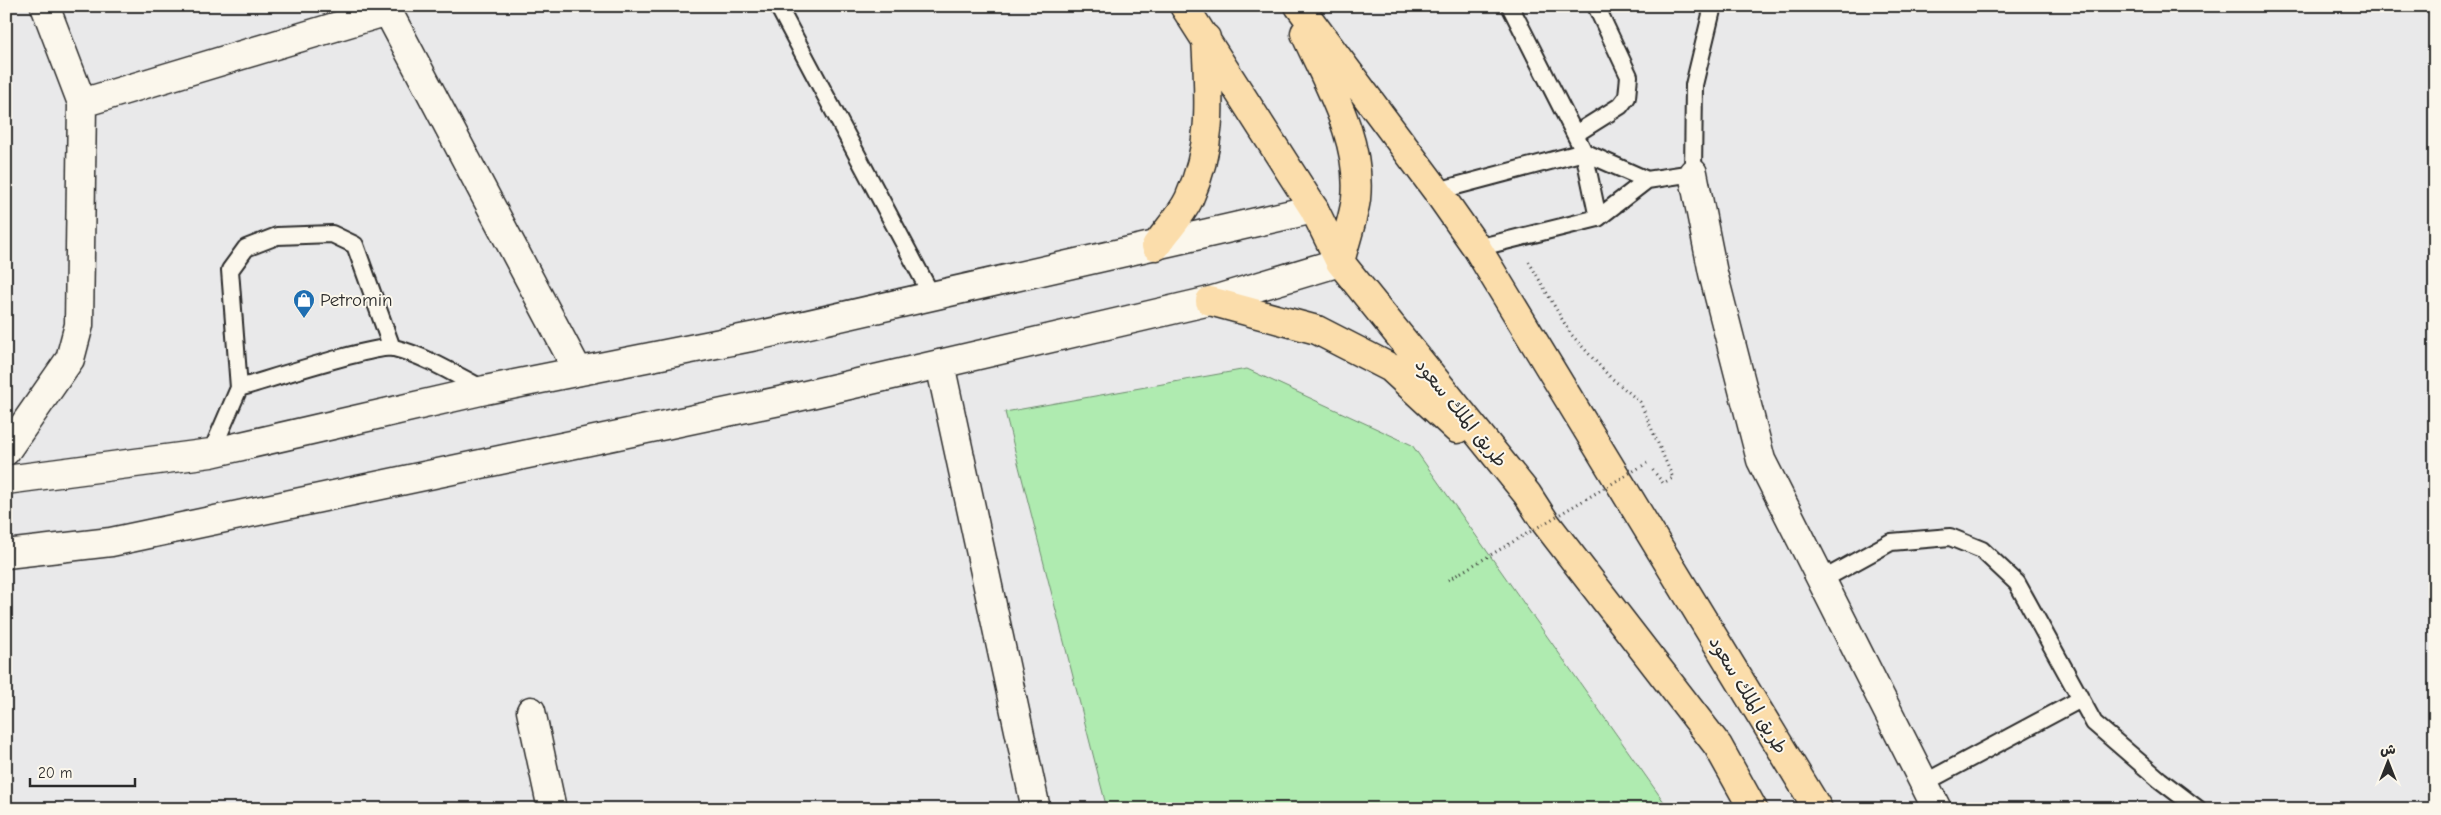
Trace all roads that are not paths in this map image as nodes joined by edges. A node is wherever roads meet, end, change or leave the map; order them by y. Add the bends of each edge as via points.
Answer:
1 (45, 6) edge
2 (778, 6) edge
3 (1184, 6) edge
4 (1294, 6) edge
5 (1299, 6) edge
6 (1510, 6) edge
7 (1596, 6) edge
8 (1712, 6) edge
9 (387, 9) edge
10 (1206, 37) junction
11 (82, 103) junction
12 (1577, 133) junction
13 (1584, 152) junction
14 (1693, 173) junction
15 (1646, 180) junction
16 (1437, 191) junction
17 (1314, 209) junction
18 (1598, 218) junction
19 (1156, 246) junction
20 (1477, 248) junction
21 (1340, 262) junction
22 (932, 296) junction
23 (1210, 301) junction
24 (392, 348) junction
25 (940, 364) junction
26 (578, 371) junction
27 (239, 388) junction
28 (484, 390) junction
29 (6, 451) edge
30 (211, 453) junction
31 (6, 480) edge
32 (1527, 494) junction
33 (6, 554) edge
34 (1822, 580) junction
35 (2081, 699) junction
36 (531, 711) dead end
37 (1924, 782) junction
38 (552, 809) edge
39 (1036, 809) edge
40 (1754, 809) edge
41 (1818, 809) edge
42 (1937, 809) edge
43 (2198, 809) edge

1 - 11 street
2 - 22 lane
3 - 10 highway, طريق الملك سعود
4 - 21 highway via 1343,116 1353,158 1356,199
5 - 16 highway, طريق الملك سعود
6 - 12 lane
7 - 12 lane via 1629,76 1627,97 1620,106
8 - 14 lane via 1694,85
9 - 11 street
9 - 26 street
10 - 17 highway, طريق الملك سعود
10 - 19 highway via 1210,112 1205,155 1188,201
11 - 29 street via 79,325 70,359
12 - 13 lane
13 - 15 lane
13 - 16 lane
13 - 18 lane
14 - 15 lane
14 - 34 street via 1713,273 1762,460
15 - 18 lane
16 - 20 highway, طريق الملك سعود
17 - 19 street
17 - 21 highway, طريق الملك سعود
18 - 20 lane
19 - 22 street
20 - 41 highway, طريق الملك سعود
21 - 23 street
21 - 32 highway, طريق الملك سعود
22 - 26 street via 756,336
23 - 25 street
23 - 32 highway via 1317,330 1391,368
24 - 27 lane
24 - 27 lane via 355,245 332,234 278,236 246,248 230,270
24 - 28 lane via 424,359
25 - 33 street via 613,438 112,542
25 - 39 street
26 - 28 street
27 - 30 lane
28 - 30 street
30 - 31 street
32 - 40 highway, طريق الملك سعود via 1545,522 1718,746
34 - 35 lane via 1891,542 1950,537 1982,550 2017,583
34 - 37 street
35 - 37 lane
35 - 43 lane via 2094,723
36 - 38 street
37 - 42 street

